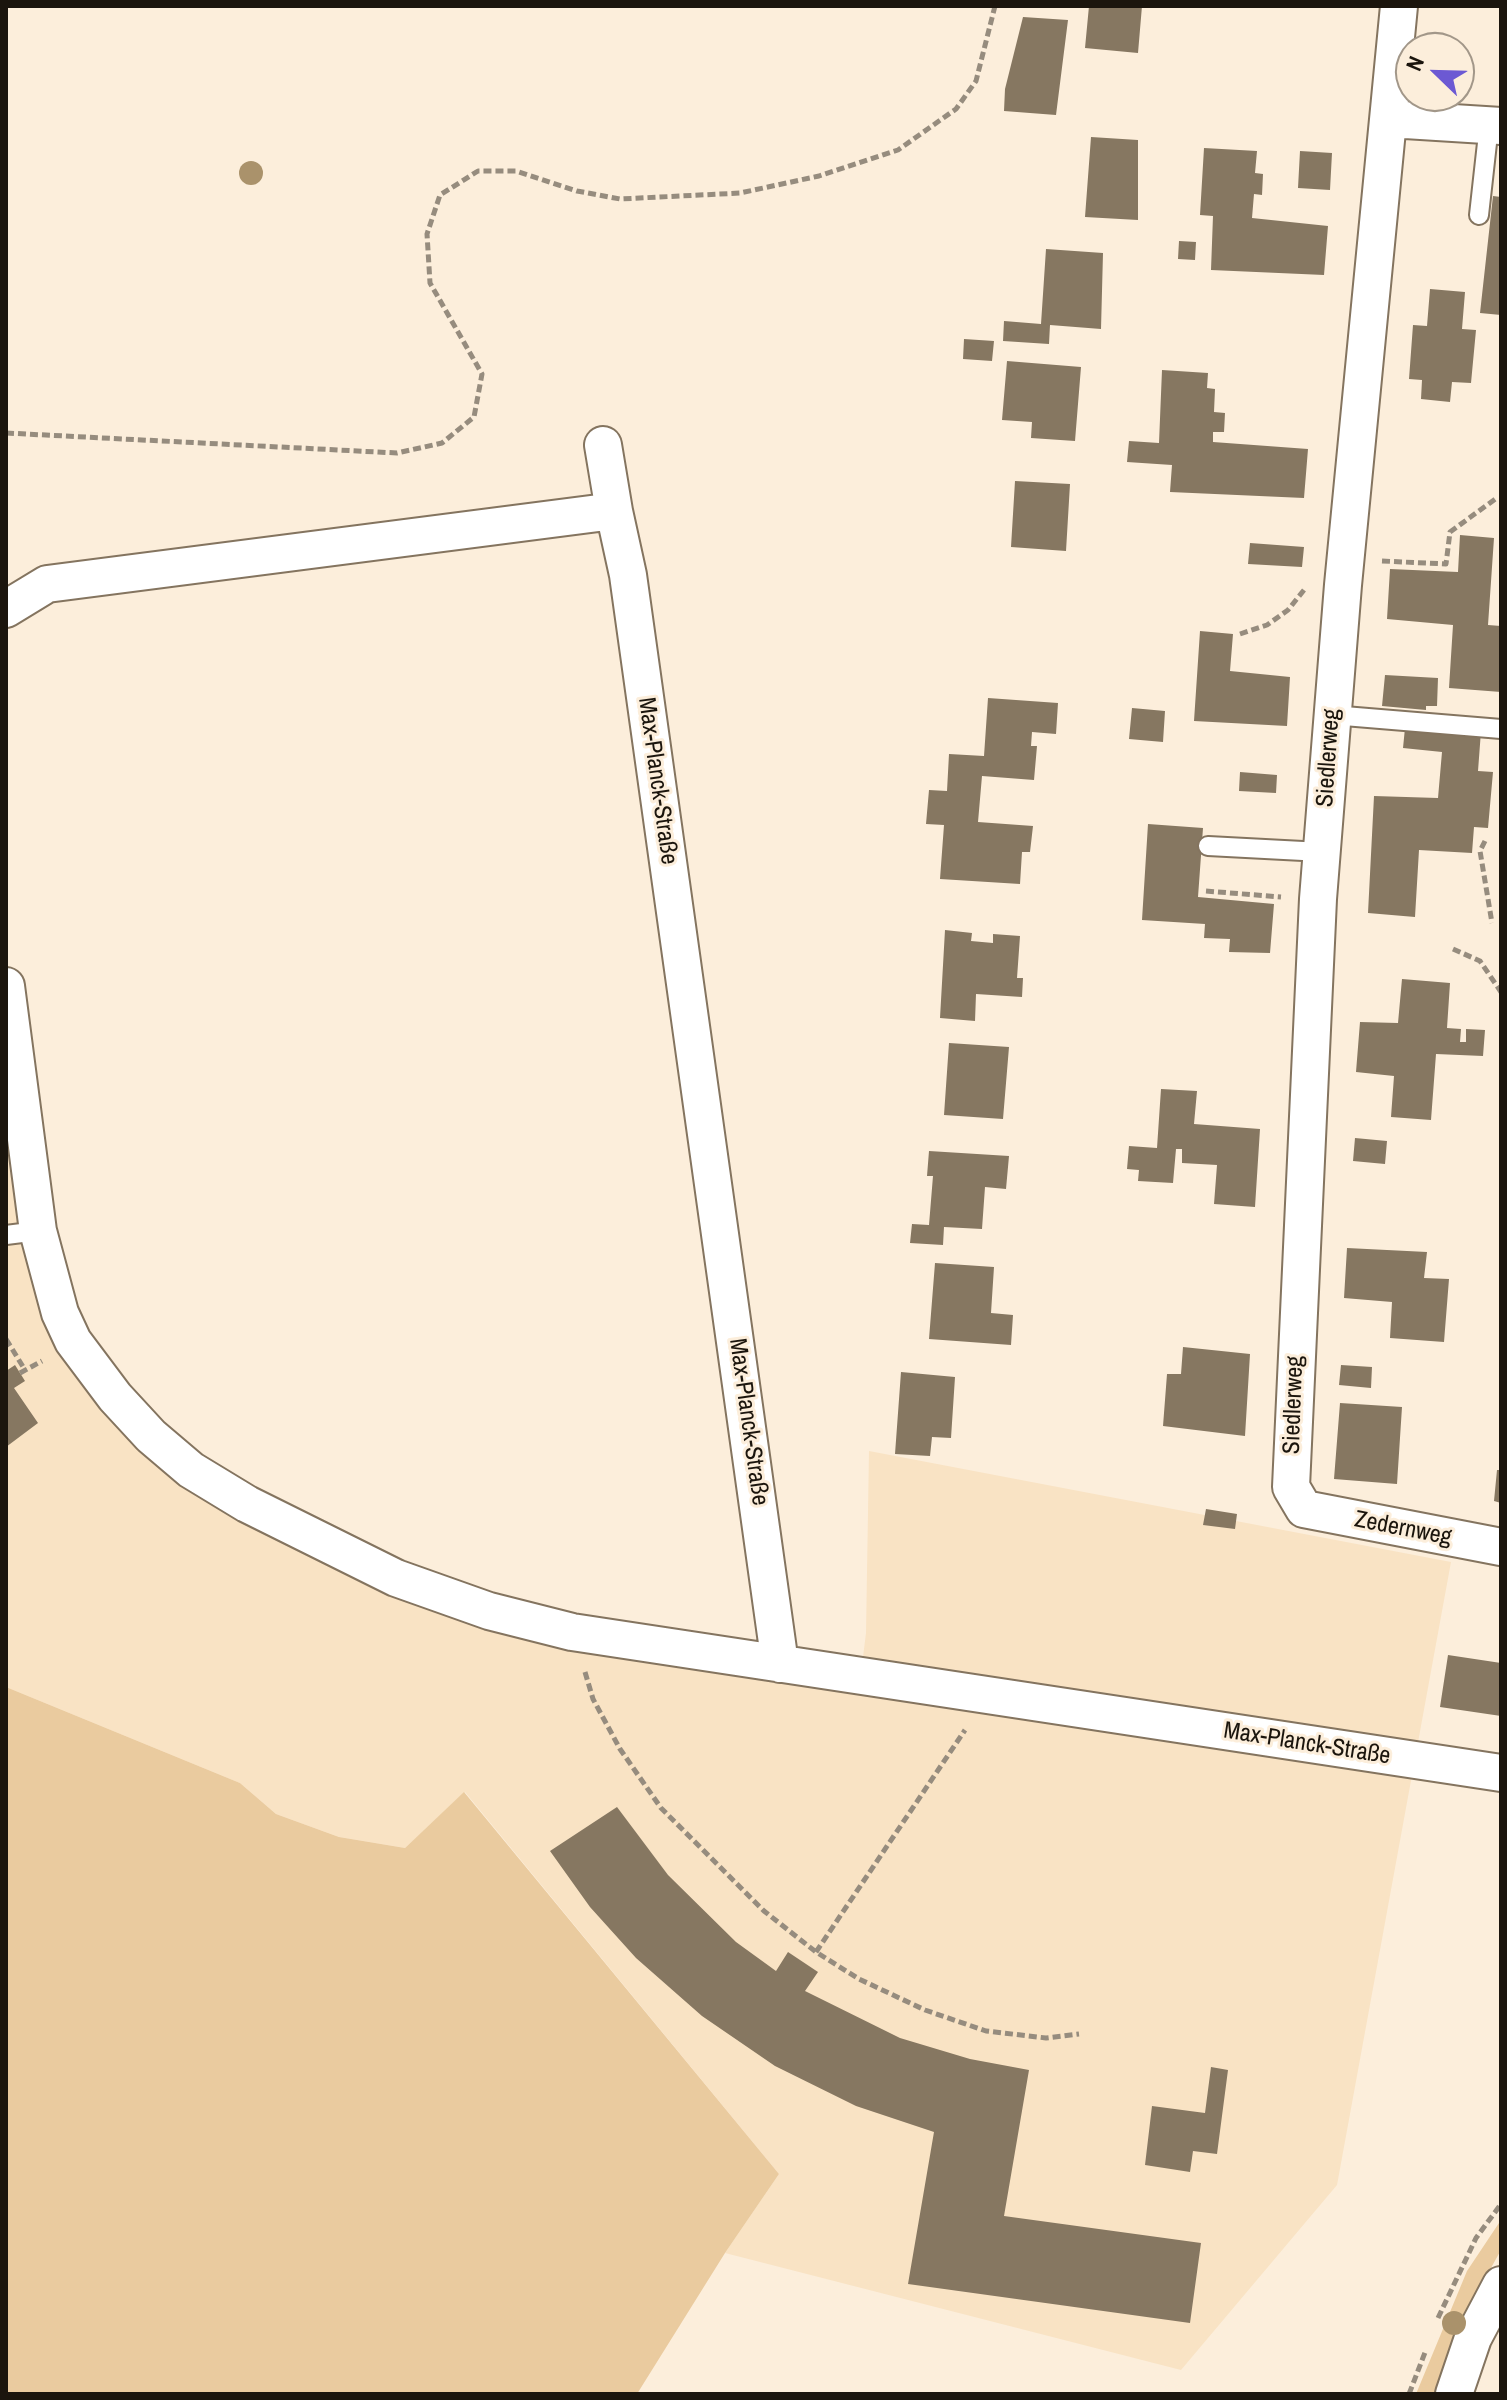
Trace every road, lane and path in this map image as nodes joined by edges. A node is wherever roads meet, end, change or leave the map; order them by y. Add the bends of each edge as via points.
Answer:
1 (995, 6) edge
2 (1399, 6) edge
3 (1389, 119) junction
4 (1495, 125) edge
5 (1479, 215) dead end
6 (6, 433) edge
7 (603, 445) dead end
8 (1498, 497) dead end
9 (614, 511) junction
10 (1345, 560) junction
11 (1310, 583) dead end
12 (6, 609) edge
13 (1240, 634) dead end
14 (1332, 715) junction
15 (1501, 729) edge
16 (1485, 841) dead end
17 (1208, 846) dead end
18 (1322, 852) junction
19 (1206, 891) dead end
20 (1318, 899) junction
21 (1492, 923) dead end
22 (1453, 949) dead end
23 (6, 986) edge
24 (1501, 992) edge
25 (22, 1233) edge
26 (6, 1339) edge
27 (25, 1370) dead end
28 (1304, 1509) joint
29 (1501, 1547) edge
30 (572, 1632) junction
31 (780, 1664) junction
32 (988, 1696) junction
33 (1501, 1773) edge
34 (816, 1952) junction
35 (1079, 2034) dead end
36 (1501, 2285) edge
37 (1454, 2394) edge

1 - 6 path via 976,81 956,109 898,150 819,176 740,193 620,199 516,171 478,171 440,195 427,234 430,283 482,374 474,417 442,443 397,453
2 - 3 street, Siedlerweg
3 - 4 street
3 - 10 street, Siedlerweg
4 - 5 lane
7 - 9 street, Max-Planck-Straße
8 - 10 path via 1450,532 1446,564
9 - 12 street via 47,584
9 - 31 street, Max-Planck-Straße via 632,607
10 - 14 street, Siedlerweg
11 - 13 path via 1288,610 1267,625
14 - 15 lane
14 - 18 street, Siedlerweg
16 - 21 path via 1480,851
17 - 18 lane
18 - 20 street, Siedlerweg
19 - 20 path
20 - 28 street, Siedlerweg via 1291,1487
22 - 24 path via 1480,961
23 - 25 street, Max-Planck-Straße
25 - 30 street, Max-Planck-Straße via 73,1341 115,1397 191,1470 396,1578 489,1611
26 - 27 path
28 - 29 street, Zedernweg
30 - 31 street, Max-Planck-Straße
30 - 34 path via 593,1699 661,1808 764,1911
31 - 32 street, Max-Planck-Straße
32 - 33 street, Max-Planck-Straße
32 - 34 path
34 - 35 path via 925,2010 986,2031 1046,2038
36 - 37 street via 1473,2338

